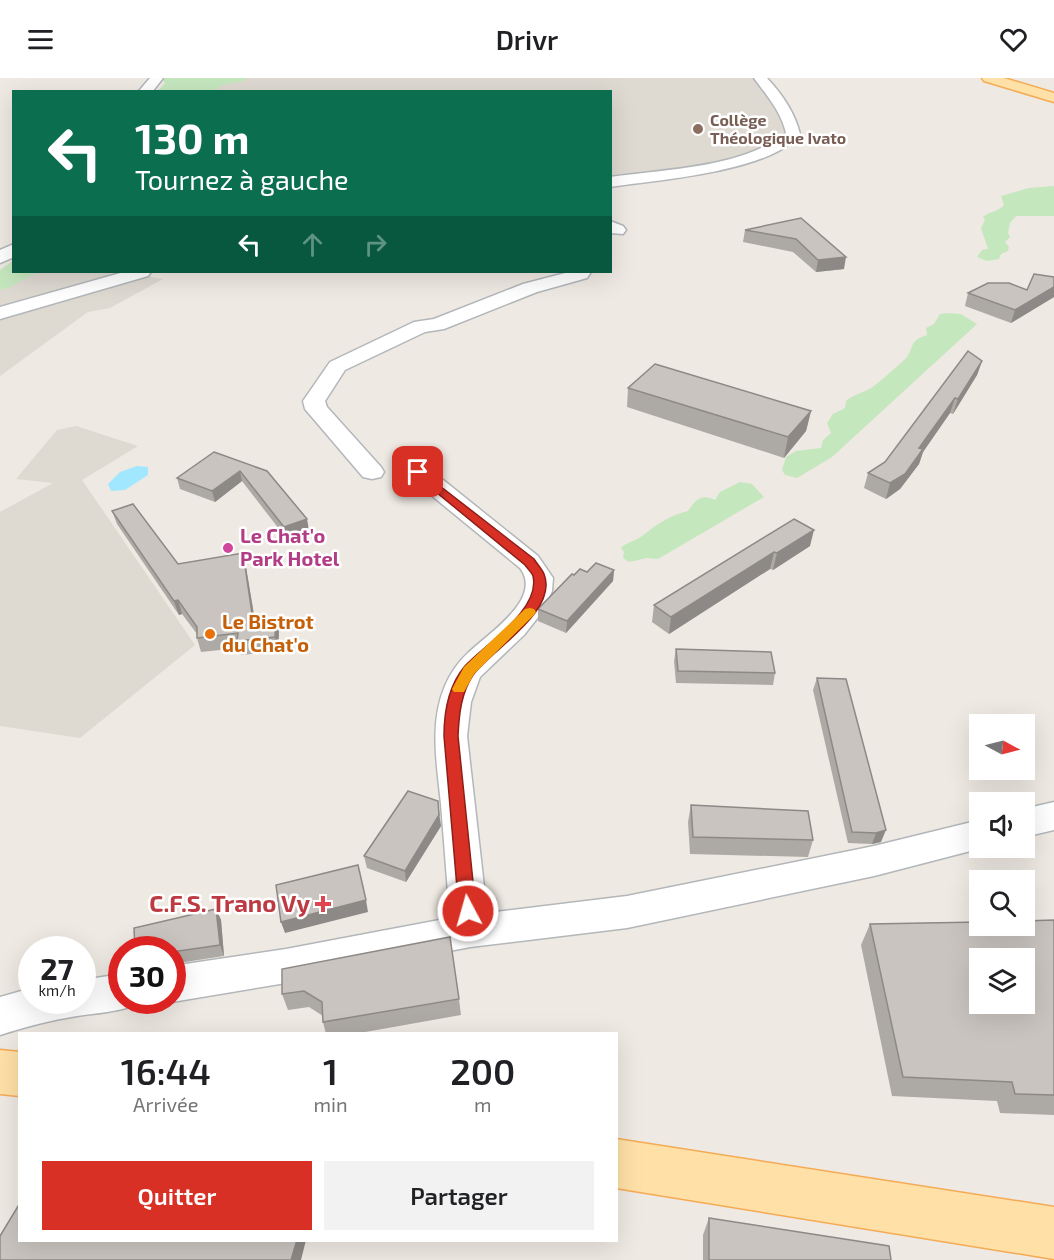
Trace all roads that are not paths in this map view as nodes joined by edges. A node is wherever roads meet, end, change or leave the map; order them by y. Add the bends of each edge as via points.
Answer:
1 (157, 78) edge
2 (760, 78) edge
3 (989, 78) edge
4 (146, 90) edge
5 (1054, 98) edge
6 (612, 182) edge
7 (139, 273) edge
8 (582, 273) edge
9 (0, 313) edge
10 (372, 472) dead end
11 (418, 472) dead end
12 (1054, 816) edge
13 (1035, 820) edge
14 (969, 837) edge
15 (470, 931) junction
16 (186, 982) edge
17 (18, 1011) edge
18 (0, 1016) edge
19 (0, 1072) edge
20 (18, 1074) edge
21 (618, 1163) edge
22 (1054, 1233) edge

1 - 4 street
2 - 6 street via 791,123 793,134 782,145 750,158
3 - 5 main road
7 - 9 street
8 - 10 street via 530,288 437,325 421,326 338,366 314,401 316,409
11 - 15 street via 529,562 539,575 539,594 532,610 469,670 459,687 452,714
12 - 13 street
14 - 15 street via 874,861 627,912
15 - 16 street
17 - 18 street
19 - 20 main road
21 - 22 main road

